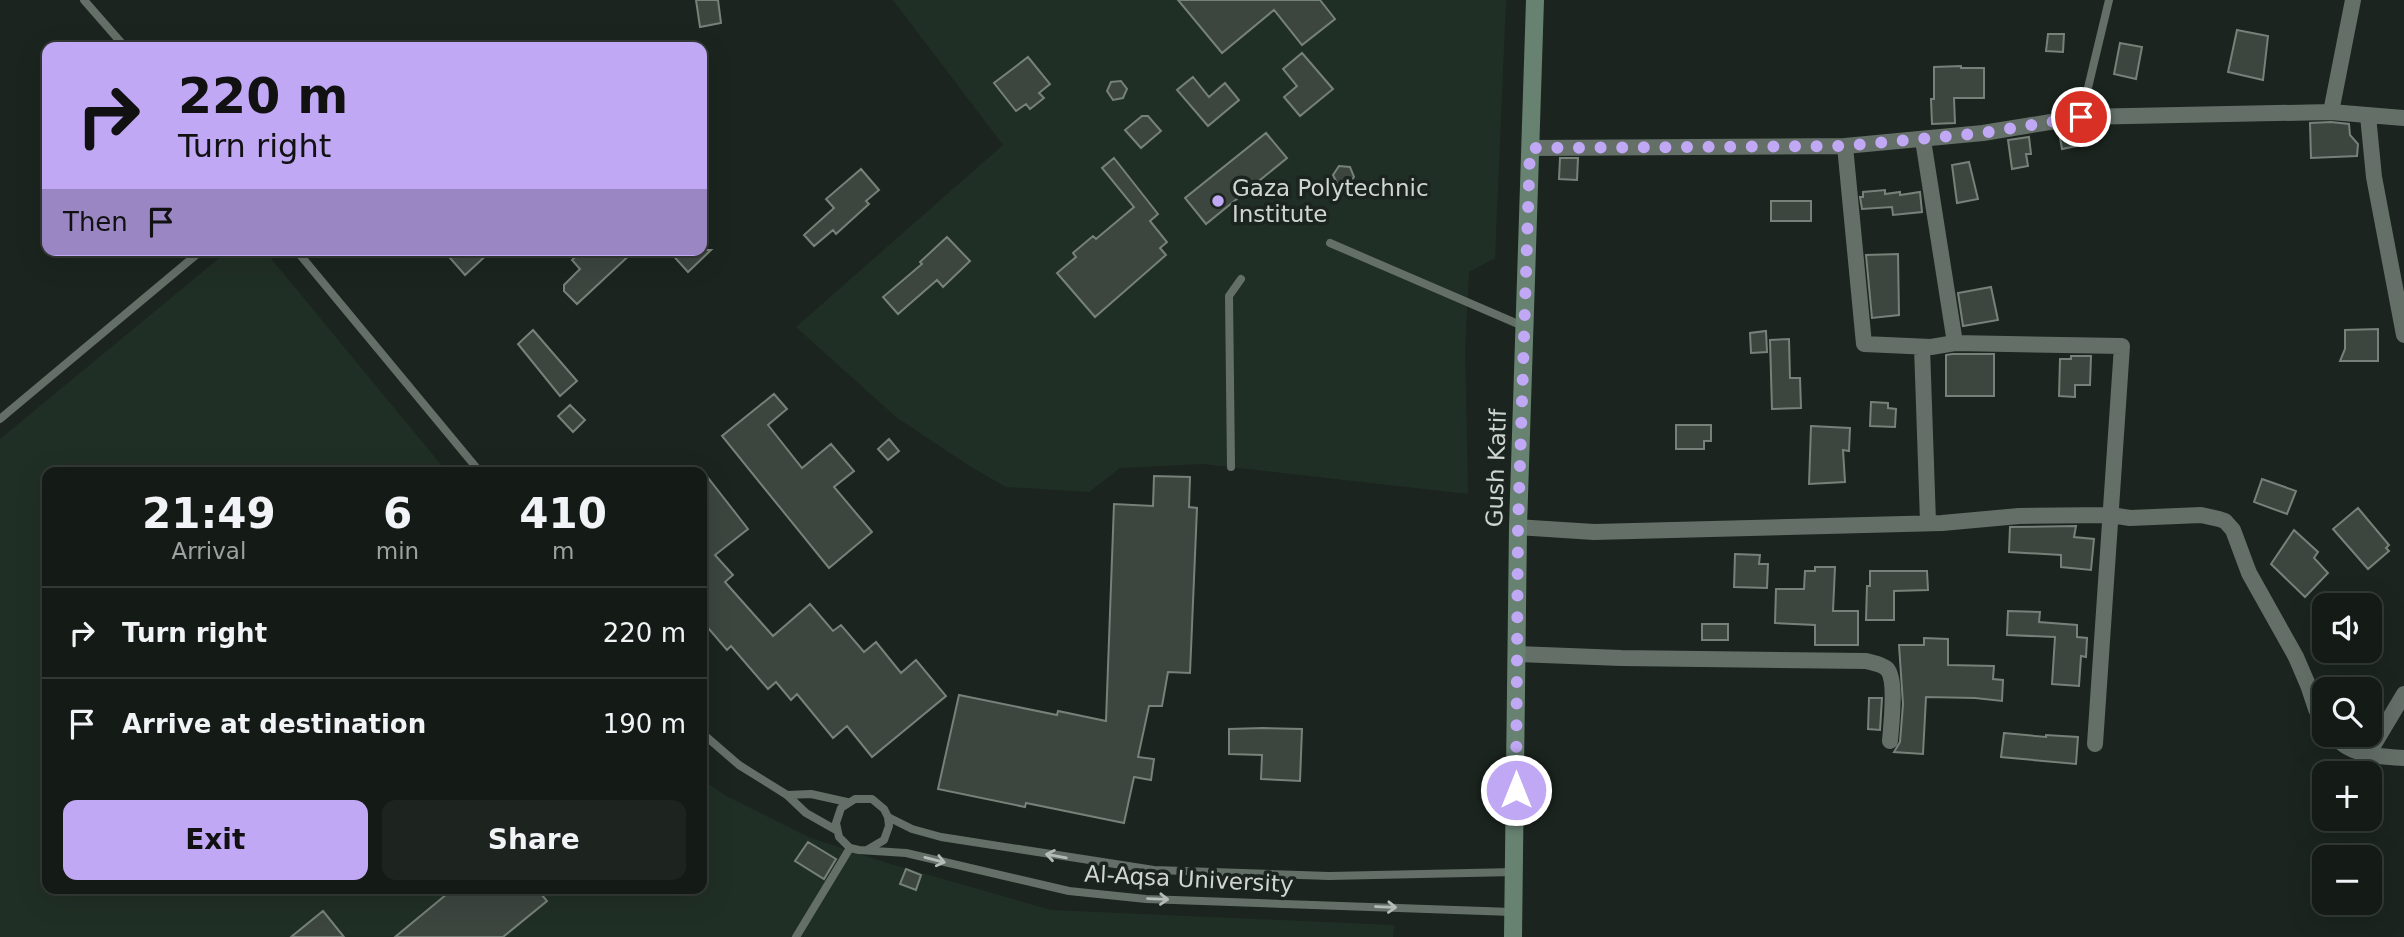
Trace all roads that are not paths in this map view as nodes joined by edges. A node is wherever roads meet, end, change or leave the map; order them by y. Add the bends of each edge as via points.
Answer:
1 (84, 0) edge
2 (1535, 0) edge
3 (2109, 0) edge
4 (2353, 0) edge
5 (121, 42) edge
6 (2331, 112) junction
7 (2368, 116) junction
8 (2081, 117) junction
9 (2404, 118) edge
10 (1923, 140) junction
11 (1845, 146) junction
12 (1530, 148) junction
13 (1329, 243) dead end
14 (195, 256) edge
15 (301, 256) edge
16 (1241, 279) dead end
17 (1525, 327) junction
18 (2404, 335) edge
19 (1955, 342) junction
20 (1922, 347) junction
21 (0, 419) edge
22 (477, 467) edge
23 (1231, 467) dead end
24 (2111, 515) junction
25 (1928, 522) junction
26 (1518, 527) junction
27 (1517, 654) junction
28 (2404, 694) edge
29 (2312, 697) edge
30 (707, 737) edge
31 (1890, 741) dead end
32 (2095, 744) dead end
33 (2347, 747) edge
34 (2367, 755) junction
35 (2404, 758) edge
36 (787, 795) junction
37 (847, 802) junction
38 (888, 817) junction
39 (836, 830) junction
40 (850, 848) junction
41 (867, 850) junction
42 (1515, 872) junction
43 (1514, 912) junction
44 (796, 937) edge
45 (1513, 937) edge

1 - 5 lane
2 - 12 main road, Gush Katif
3 - 8 lane
4 - 6 street
6 - 7 street
6 - 8 street
7 - 9 street
7 - 18 street via 2374,177
8 - 10 street
10 - 11 street
10 - 19 street
11 - 12 street
11 - 20 street via 1864,344
12 - 17 main road, Gush Katif
13 - 17 lane
14 - 21 lane
15 - 22 lane
16 - 23 lane via 1229,296
17 - 26 main road, Gush Katif
19 - 20 street
19 - 24 street via 2122,346
20 - 25 street
24 - 25 street
24 - 29 street via 2201,515 2225,521
24 - 32 street
25 - 26 street via 1594,532
26 - 27 main road, Gush Katif
27 - 31 street via 1866,661 1890,672
27 - 42 main road, Gush Katif
28 - 34 street
30 - 36 lane via 739,765
33 - 34 street
34 - 35 street
36 - 37 lane via 811,794
36 - 39 lane via 806,813
37 - 38 lane via 872,799
37 - 39 lane via 838,815
38 - 41 lane via 884,839
42 -> 38 lane, Al-Aqsa University via 1329,876 1154,870 941,837
39 - 40 lane
40 - 41 lane
40 - 44 lane
41 -> 43 lane, Al-Aqsa University via 906,853 1107,896
42 - 43 main road, Gush Katif
43 - 45 main road, Gush Katif

